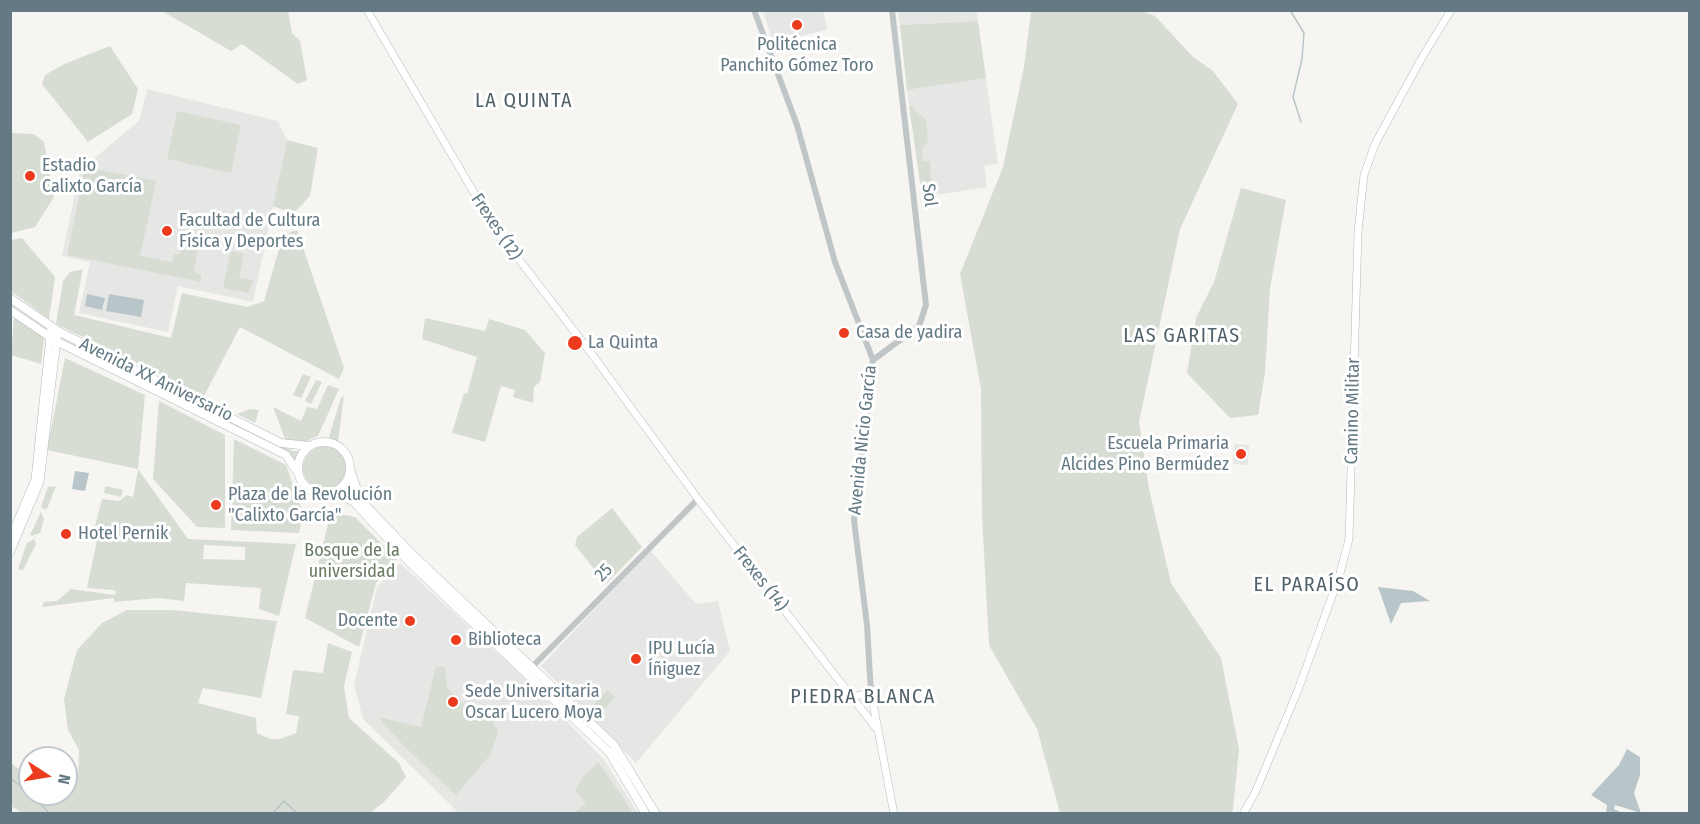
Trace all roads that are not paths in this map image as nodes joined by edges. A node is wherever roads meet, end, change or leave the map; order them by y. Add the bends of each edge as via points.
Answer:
1 (367, 10) edge
2 (754, 10) edge
3 (892, 10) edge
4 (1451, 10) edge
5 (10, 298) edge
6 (10, 309) edge
7 (54, 329) junction
8 (53, 339) junction
9 (873, 360) junction
10 (647, 429) joint
11 (309, 446) junction
12 (350, 469) junction
13 (298, 473) junction
14 (334, 492) junction
15 (698, 499) junction
16 (10, 538) edge
17 (10, 553) edge
18 (530, 670) junction
19 (871, 693) junction
20 (851, 697) junction
21 (876, 728) junction
22 (646, 813) edge
23 (656, 813) edge
24 (894, 813) edge
25 (1243, 813) edge

1 - 10 main road, Frexes (12) via 489,219
2 - 9 street, Avenida Nicio García via 798,125 835,262
3 - 9 street, Sol via 926,304 919,326
4 - 25 main road, Camino Militar via 1375,144 1364,175 1358,232 1349,539 1298,690
5 - 7 main road, Avenida XX Aniversario
6 - 8 main road, Avenida XX Aniversario
7 - 8 main road
7 - 11 main road, Avenida XX Aniversario via 281,443
8 - 13 main road, Avenida XX Aniversario via 286,455
8 - 16 main road via 35,479
8 - 17 main road via 40,482
9 - 19 street, Avenida Nicio García via 854,520
10 - 15 main road, Frexes (14)
11 - 12 main road, Avenida XX Aniversario via 333,444 345,453
11 - 13 main road via 298,463
12 - 14 main road via 343,487
12 - 18 main road, Avenida XX Aniversario via 366,506
13 - 14 main road, Avenida XX Aniversario via 308,490 326,495
14 - 18 main road, Avenida XX Aniversario via 354,502 408,561
15 - 18 street, 25
15 - 20 main road, Frexes (14)
18 - 22 main road, Avenida XX Aniversario via 609,752
18 - 23 main road, Avenida XX Aniversario via 614,745
19 - 20 main road
19 - 21 main road, Avenida Nicio García
20 - 21 main road, Frexes (14)
21 - 24 main road, Avenida Nicio García

